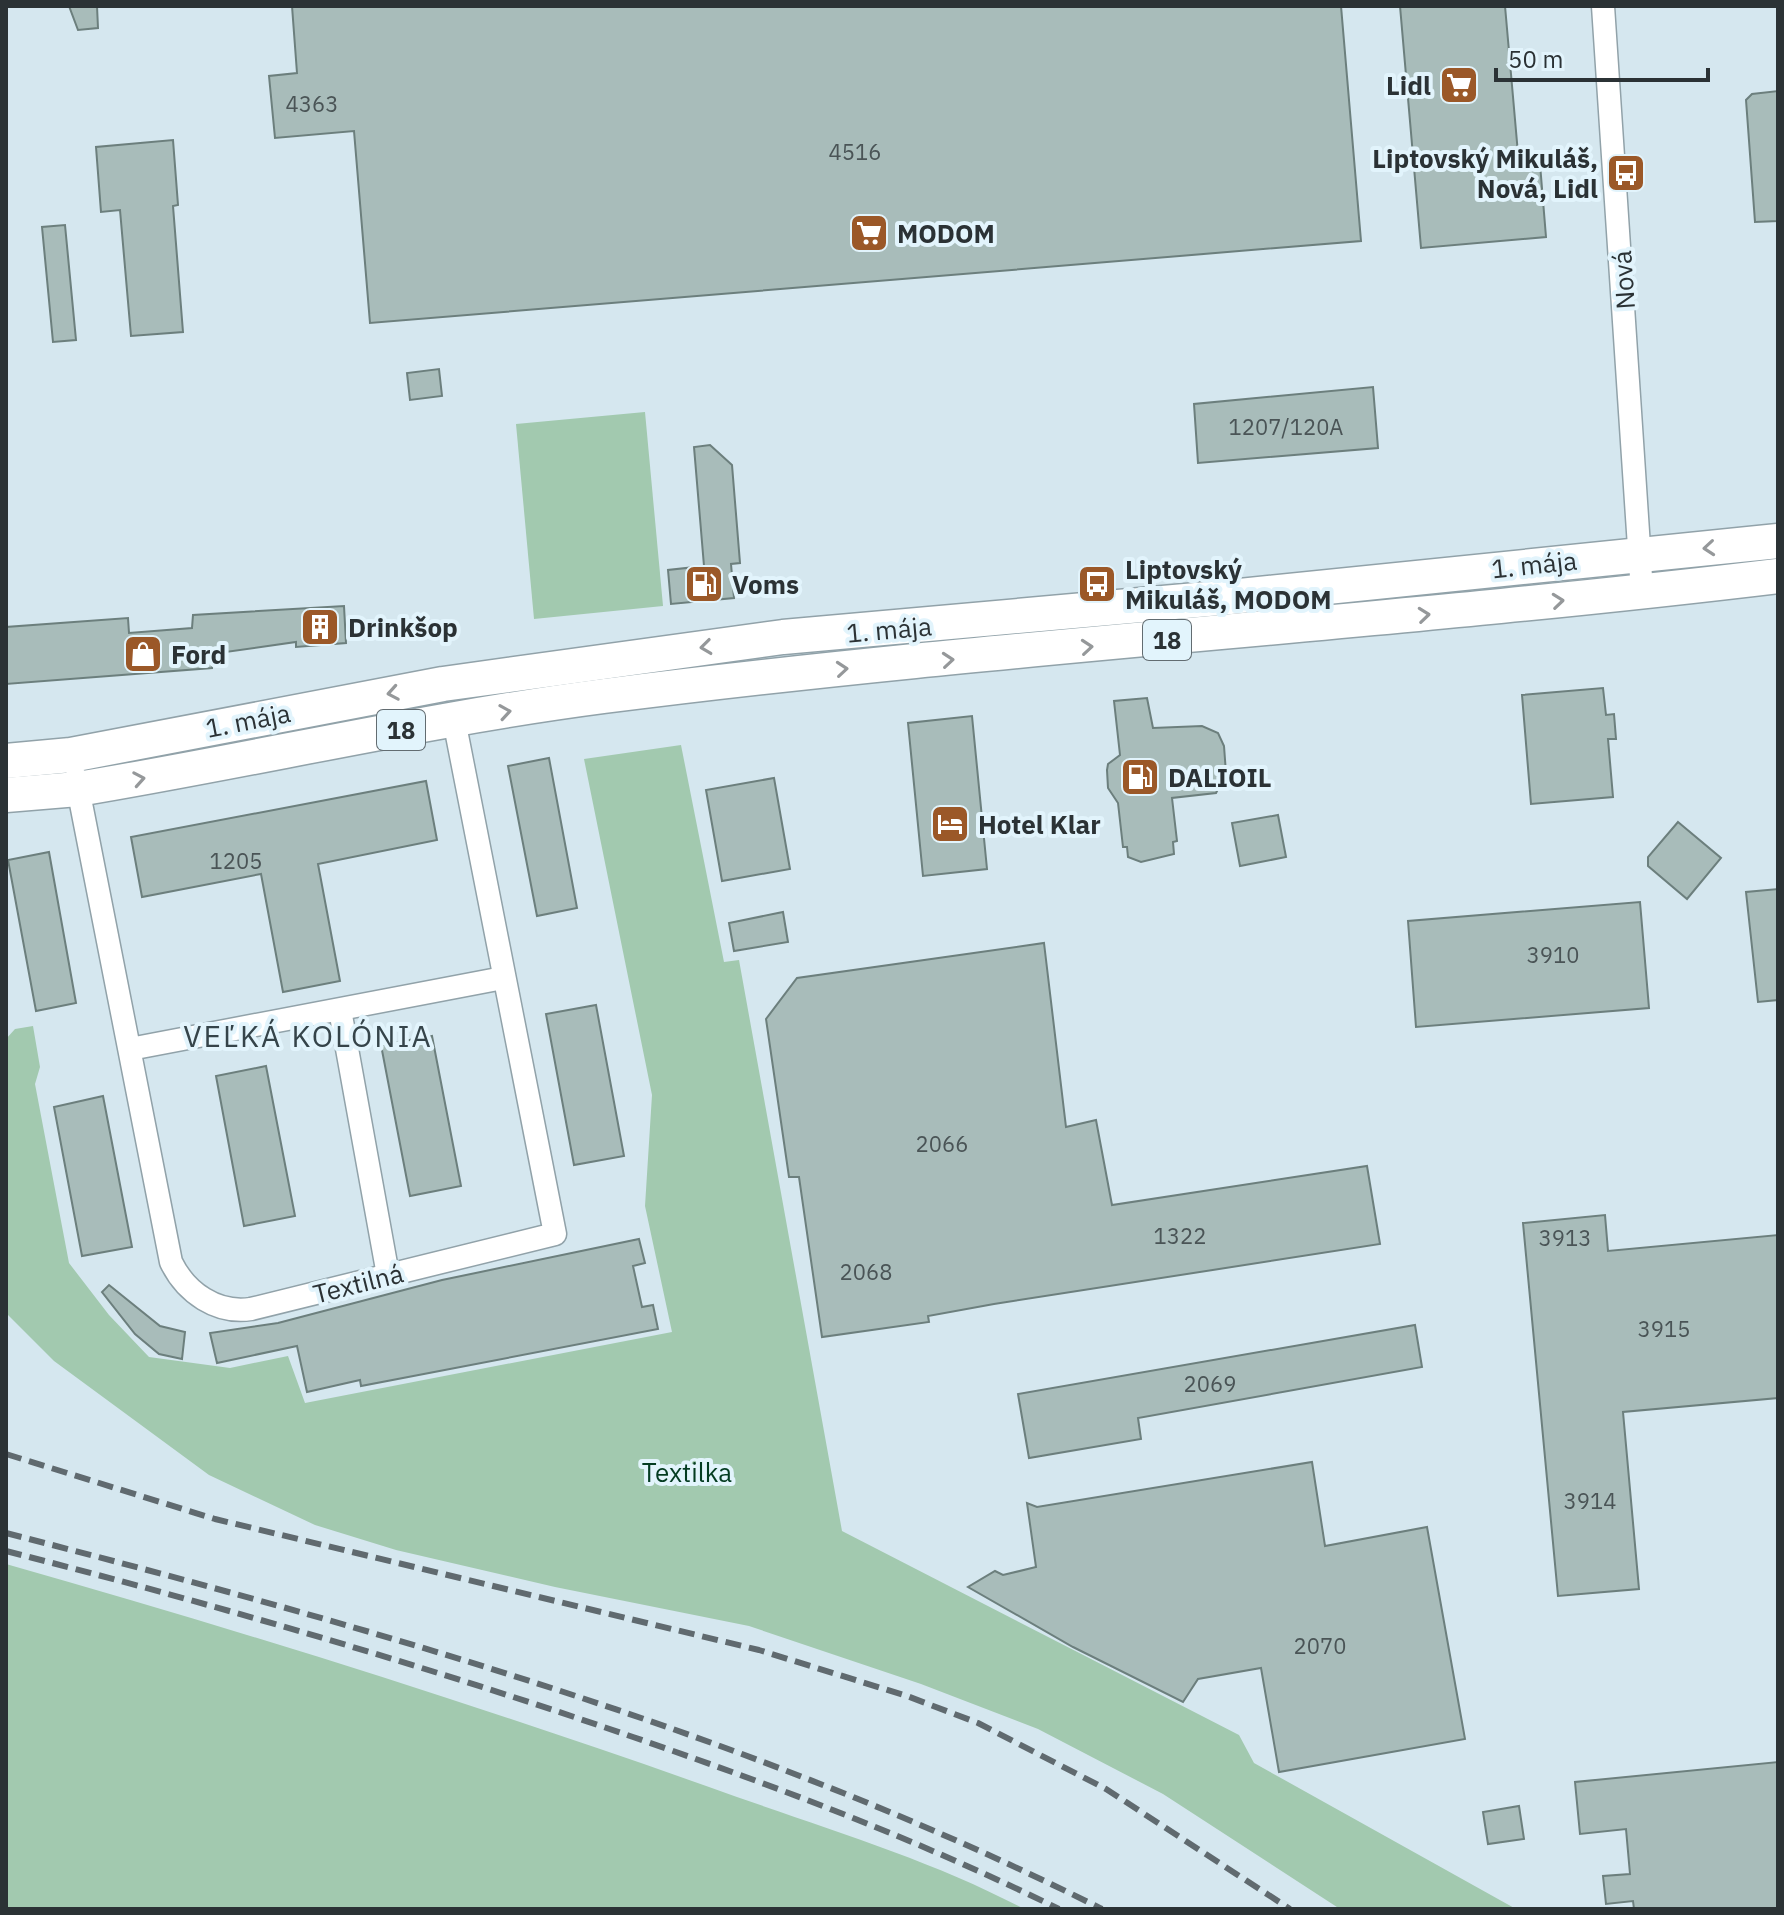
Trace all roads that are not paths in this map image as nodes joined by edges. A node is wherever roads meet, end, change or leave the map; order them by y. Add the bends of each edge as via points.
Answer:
1 (1603, 6) edge
2 (1778, 541) edge
3 (1639, 553) junction
4 (1778, 576) edge
5 (1642, 592) junction
6 (454, 720) junction
7 (71, 755) junction
8 (6, 761) edge
9 (78, 789) junction
10 (6, 795) edge
11 (503, 978) junction
12 (340, 1010) junction
13 (130, 1049) junction
14 (388, 1275) junction

1 - 3 street, Nová
2 -> 3 main road, 1. mája / 18
3 - 5 street, Nová
3 -> 7 main road, 1. mája / 18 via 783,637 271,714
4 - 5 main road, 1. mája / 18
6 -> 5 main road, 1. mája / 18 via 798,673
9 -> 6 main road, 1. mája / 18
6 - 11 street, Textilná
7 - 8 main road, 1. mája / 18
7 - 9 street, Textilná
9 - 10 main road, 1. mája / 18
9 - 13 street, Textilná
11 - 12 street
11 - 14 street, Textilná via 555,1234
12 - 13 street
12 - 14 street
13 - 14 street, Textilná via 171,1262 188,1287 234,1311

